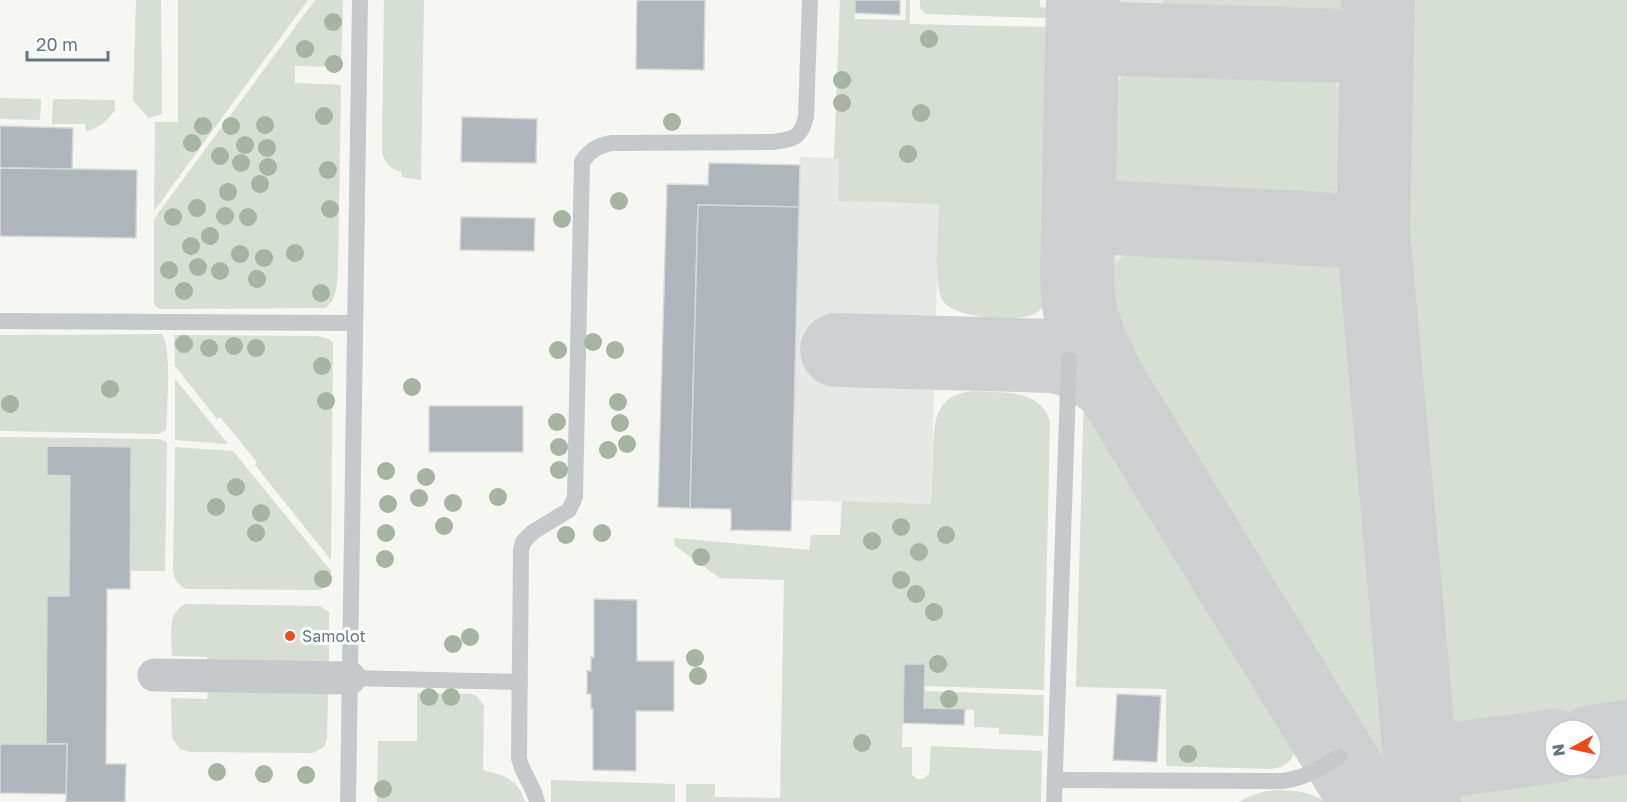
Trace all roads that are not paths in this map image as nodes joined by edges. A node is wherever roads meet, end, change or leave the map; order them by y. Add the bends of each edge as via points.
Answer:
1 (360, 0) edge
2 (810, 0) edge
3 (0, 321) edge
4 (355, 322) junction
5 (1069, 359) dead end
6 (154, 675) dead end
7 (350, 678) junction
8 (520, 682) junction
9 (1339, 757) dead end
10 (1055, 780) junction
11 (348, 802) edge
12 (537, 802) edge
13 (1054, 802) edge

1 - 4 lane
2 - 8 lane via 806,117 796,136 773,142 612,143 598,146 582,162 575,497 569,510 532,532 523,542
3 - 4 lane
4 - 7 lane
5 - 10 lane
6 - 7 street
7 - 8 lane
7 - 11 lane
8 - 12 lane via 520,765
9 - 10 lane via 1308,775 1281,781
10 - 13 lane

